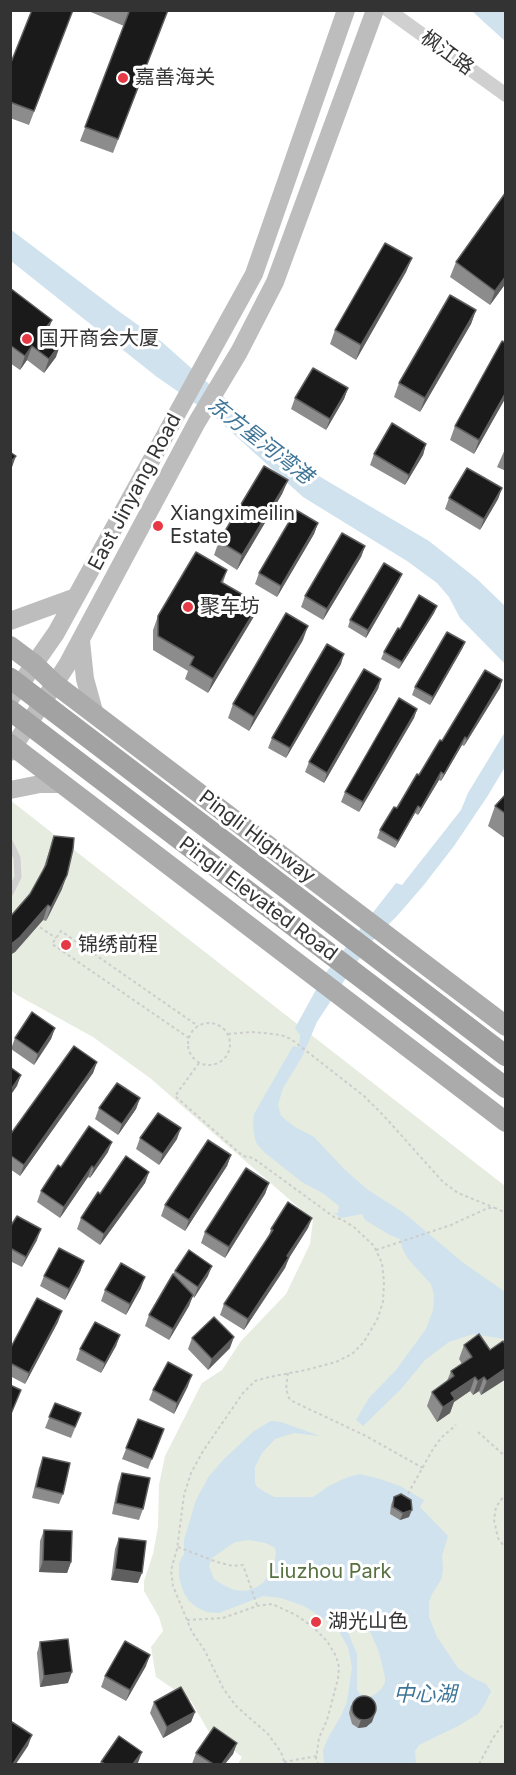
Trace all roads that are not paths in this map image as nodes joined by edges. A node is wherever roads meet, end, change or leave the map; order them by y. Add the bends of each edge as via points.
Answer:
1 (346, 10) edge
2 (375, 10) edge
3 (388, 10) edge
4 (506, 95) edge
5 (76, 597) junction
6 (10, 621) edge
7 (81, 641) junction
8 (10, 646) edge
9 (34, 664) junction
10 (10, 678) edge
11 (55, 684) junction
12 (10, 699) edge
13 (10, 710) edge
14 (95, 715) junction
15 (12, 748) edge
16 (62, 784) junction
17 (10, 790) edge
18 (10, 843) edge
19 (10, 893) edge
20 (506, 1026) edge
21 (506, 1056) edge
22 (506, 1088) edge
23 (506, 1122) edge

1 - 5 main road, East Jinyang Road via 254,274
2 - 7 main road, East Jinyang Road via 275,282
3 - 4 street, 枫江路
5 - 6 main road
5 - 9 main road, East Jinyang Road
7 - 11 main road, East Jinyang Road
7 - 14 main road via 85,680
8 - 9 main road, Pingli Highway
9 - 11 main road, Pingli Highway
9 - 12 main road, East Jinyang Road
10 - 21 highway, Pingli Elevated Road, bridge
11 - 14 main road, Pingli Highway
11 - 15 main road, East Jinyang Road
13 - 22 highway, Pingli Elevated Road, bridge
14 - 20 main road, Pingli Highway
15 - 16 main road
16 - 17 main road
16 - 23 main road
18 - 19 lane via 17,858 18,877

